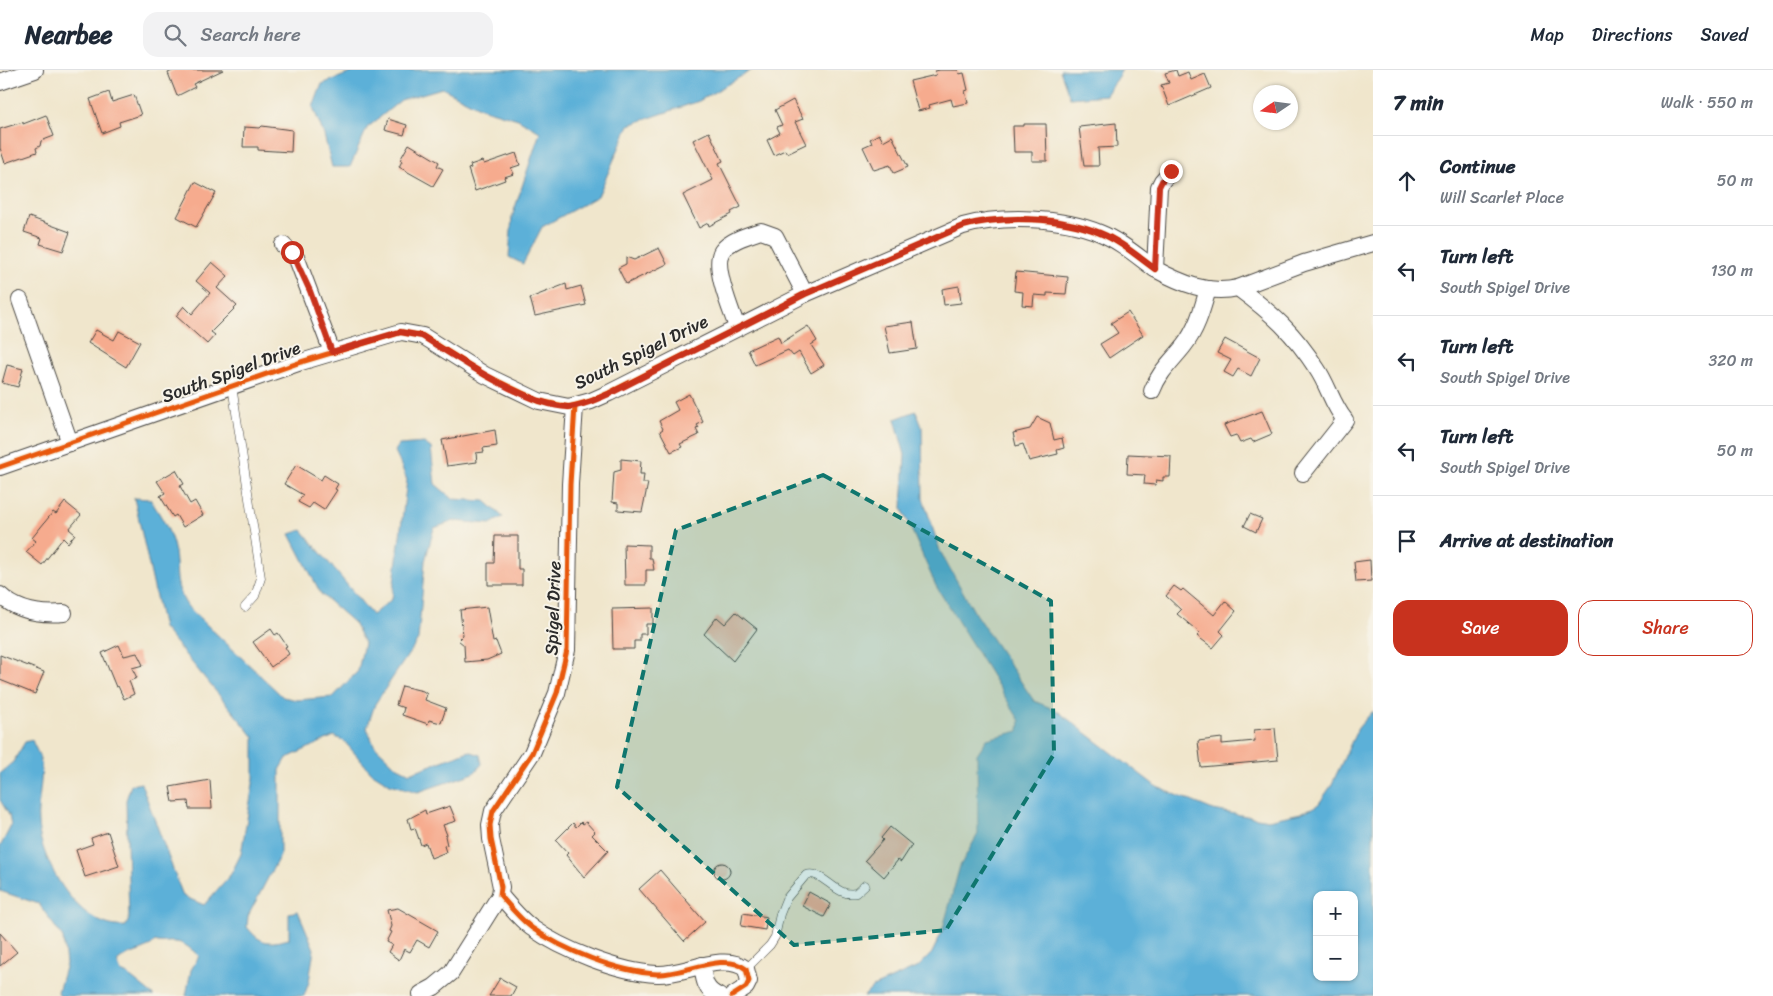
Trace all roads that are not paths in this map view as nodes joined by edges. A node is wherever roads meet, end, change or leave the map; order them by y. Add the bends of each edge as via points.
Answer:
1 (35, 70) edge
2 (0, 82) edge
3 (1171, 171) dead end
4 (1373, 243) edge
5 (283, 245) dead end
6 (1155, 269) junction
7 (1238, 288) junction
8 (1208, 289) junction
9 (805, 294) junction
10 (20, 300) dead end
11 (736, 327) junction
12 (332, 352) junction
13 (232, 386) junction
14 (1152, 391) dead end
15 (575, 406) junction
16 (70, 443) junction
17 (0, 467) edge
18 (1303, 473) dead end
19 (0, 595) edge
20 (245, 607) dead end
21 (64, 613) dead end
22 (866, 885) dead end
23 (500, 895) junction
24 (702, 965) junction
25 (746, 969) junction
26 (421, 994) dead end
27 (719, 996) edge
28 (732, 996) edge

1 - 2 street
3 - 6 street via 1159,187
4 - 7 street, South Spigel Drive
5 - 12 street via 297,259
6 - 8 street, South Spigel Drive via 1177,280
6 - 9 street, South Spigel Drive via 1117,242 1080,225 1002,219 963,226
7 - 8 street, South Spigel Drive
7 - 18 street via 1271,313 1297,340 1346,420
8 - 14 street via 1196,328 1164,368
9 - 11 street, South Spigel Drive
9 - 11 street via 775,236 761,230 745,236 727,245 719,257
10 - 16 street
11 - 15 street, South Spigel Drive via 609,394
12 - 13 street, South Spigel Drive
12 - 15 street, South Spigel Drive via 400,332 412,332 485,375 539,401 555,406
13 - 16 street, South Spigel Drive
13 - 20 lane via 261,578 255,596
15 - 23 street, Spigel Drive via 570,484 568,650 557,693 532,753 493,811 491,839
16 - 17 street, South Spigel Drive
19 - 21 street via 32,612
22 - 25 lane via 856,892 842,892 816,874 806,875 786,899 770,945
23 - 24 street via 531,927 550,939 604,962 658,975
23 - 26 street via 451,973
24 - 25 street via 721,963
24 - 27 street via 706,987
25 - 28 street via 749,981 746,987

